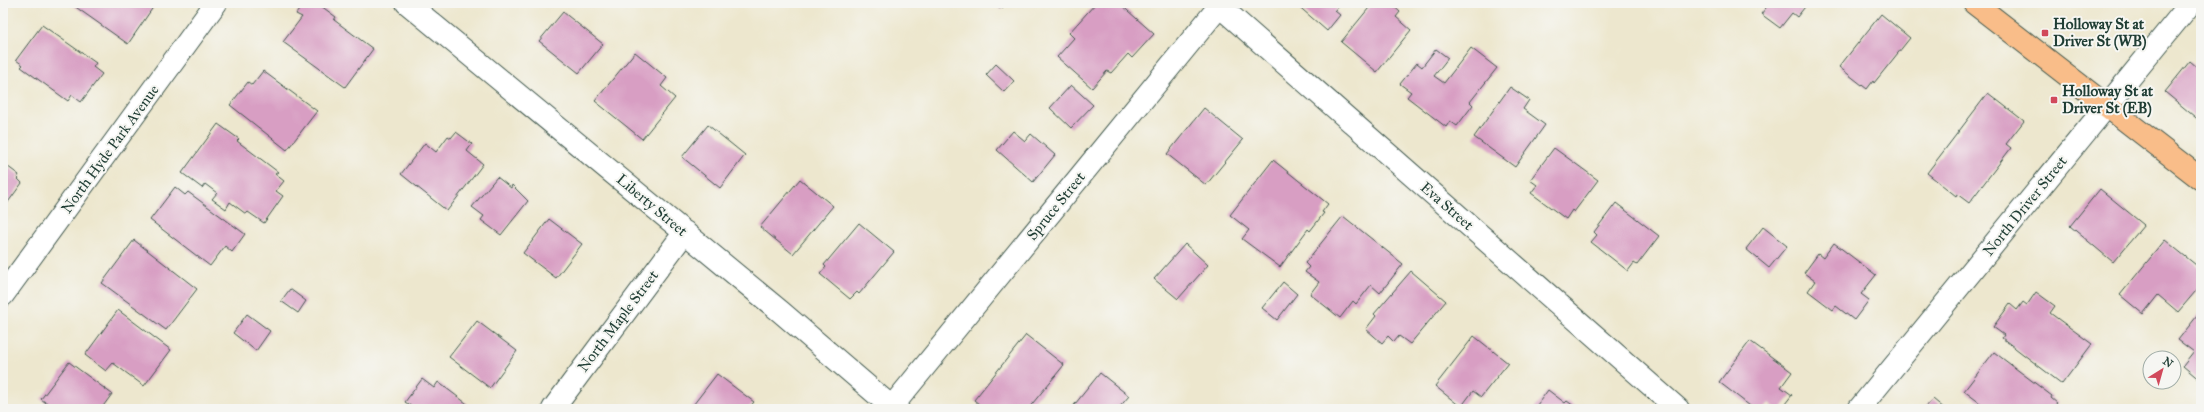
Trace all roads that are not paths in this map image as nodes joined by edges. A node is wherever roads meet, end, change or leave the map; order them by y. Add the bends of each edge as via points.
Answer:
1 (216, 3) edge
2 (407, 3) edge
3 (1974, 3) edge
4 (2191, 3) edge
5 (1219, 4) edge
6 (2107, 106) junction
7 (2201, 179) edge
8 (684, 232) junction
9 (3, 295) edge
10 (892, 408) edge
11 (552, 409) edge
12 (1678, 409) edge
13 (1859, 409) edge

1 - 9 street, North Hyde Park Avenue
2 - 8 street, Liberty Street
3 - 6 main road
4 - 6 street, North Driver Street
5 - 10 street, Spruce Street
5 - 12 street, Eva Street
6 - 7 main road
6 - 13 street, North Driver Street
8 - 10 street, Liberty Street
8 - 11 street, North Maple Street

